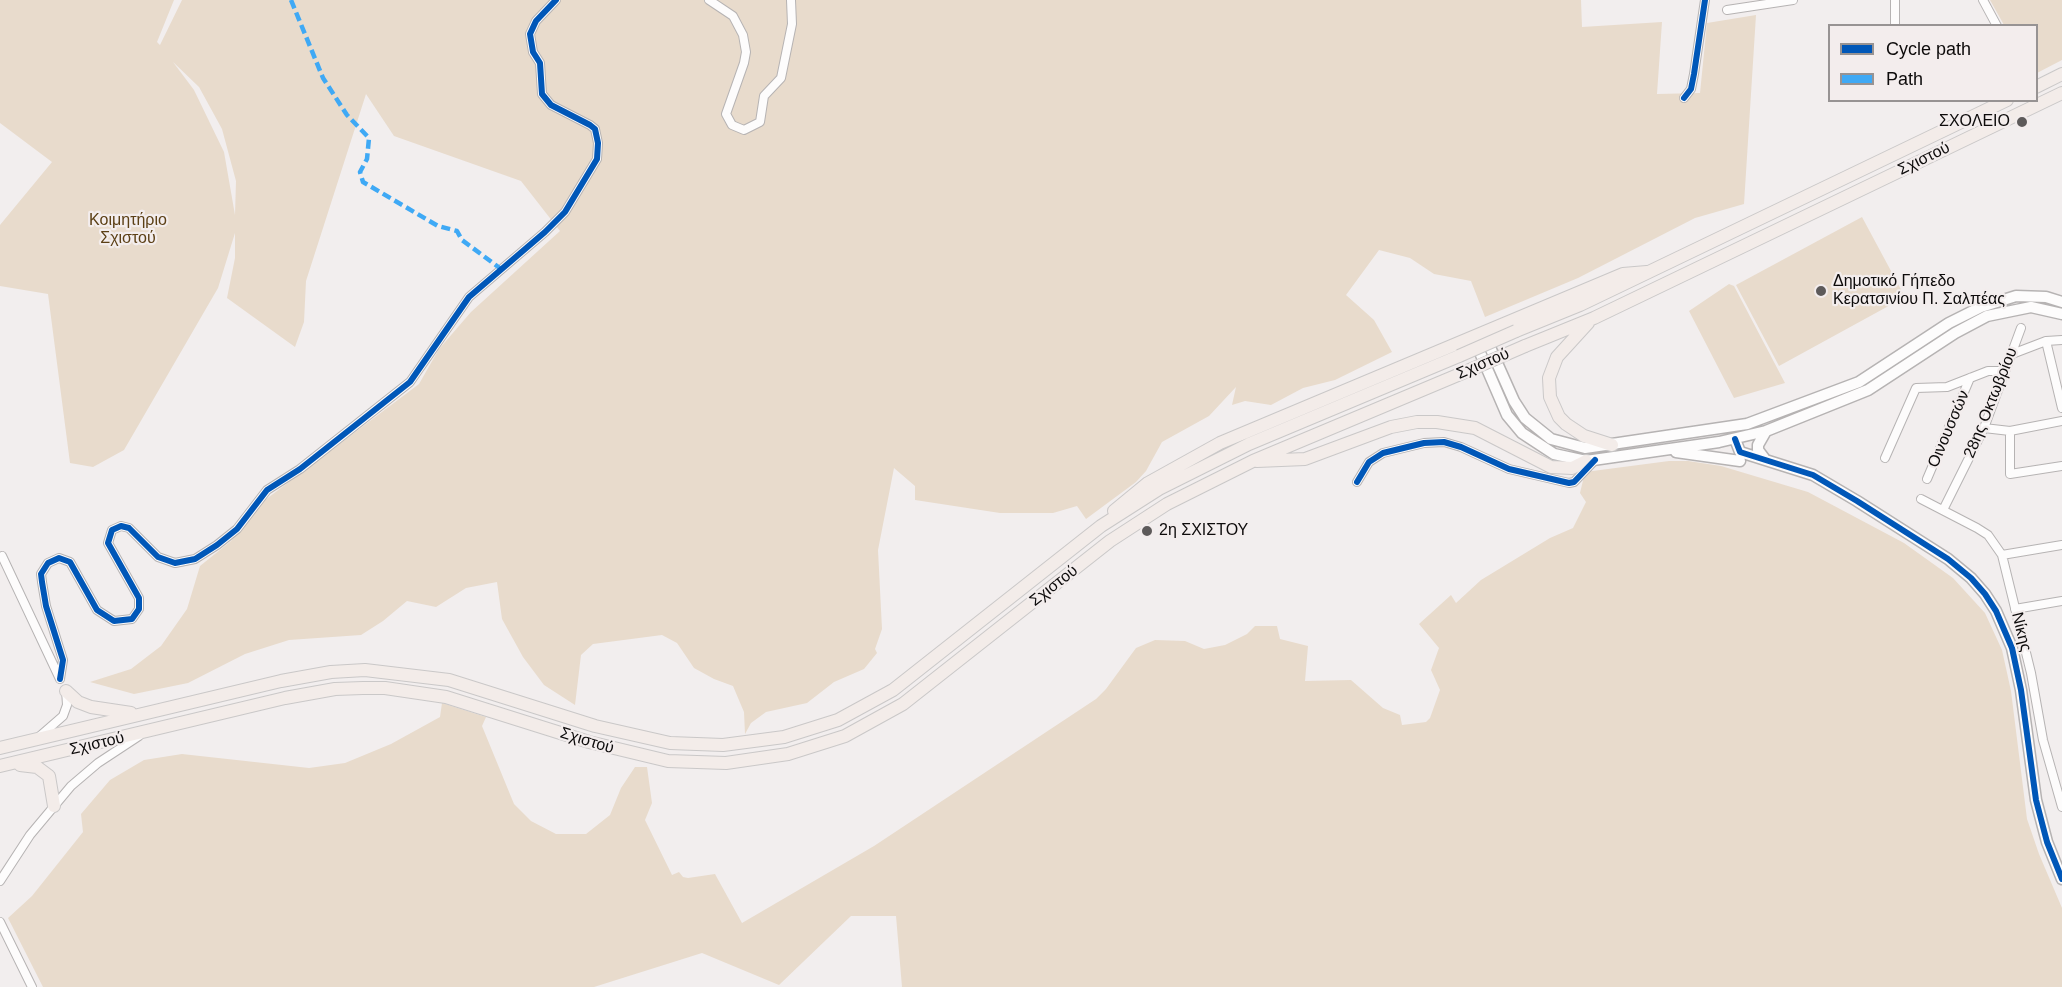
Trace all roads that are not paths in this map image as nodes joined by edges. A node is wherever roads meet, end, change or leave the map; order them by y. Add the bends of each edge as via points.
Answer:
1 (556, 0) edge
2 (709, 0) edge
3 (790, 0) edge
4 (1705, 0) edge
5 (1793, 0) edge
6 (1895, 0) edge
7 (1983, 0) edge
8 (1766, 2) edge
9 (1727, 10) dead end
10 (1895, 24) edge
11 (1996, 24) edge
12 (2062, 74) edge
13 (2038, 86) edge
14 (2062, 93) edge
15 (1684, 98) dead end
16 (2003, 102) edge
17 (1647, 272) junction
18 (2062, 302) edge
19 (2062, 314) edge
20 (1594, 318) junction
21 (2021, 328) dead end
22 (1478, 334) junction
23 (2062, 340) edge
24 (2046, 341) junction
25 (2012, 354) junction
26 (2005, 371) junction
27 (1970, 378) junction
28 (2062, 408) edge
29 (2062, 421) edge
30 (1984, 428) junction
31 (1766, 431) junction
32 (2010, 431) junction
33 (1735, 439) junction
34 (1719, 442) junction
35 (1612, 445) junction
36 (1657, 450) junction
37 (1764, 458) junction
38 (1885, 458) dead end
39 (1591, 460) junction
40 (1253, 461) junction
41 (1740, 461) junction
42 (1776, 463) junction
43 (2062, 466) edge
44 (1928, 479) dead end
45 (1357, 483) dead end
46 (1921, 499) dead end
47 (1943, 510) junction
48 (1101, 526) junction
49 (2062, 545) edge
50 (2002, 555) junction
51 (2, 556) dead end
52 (2062, 601) edge
53 (2015, 609) junction
54 (60, 679) junction
55 (66, 691) junction
56 (145, 714) junction
57 (149, 731) junction
58 (33, 741) junction
59 (0, 748) edge
60 (2, 766) edge
61 (54, 806) junction
62 (2062, 807) edge
63 (2062, 879) edge
64 (0, 881) edge
65 (0, 922) edge
66 (32, 987) edge

1 - 54 street via 536,21 530,34 533,52 540,63 542,94 551,105 590,124 598,143 597,159 566,212 469,297 410,382 300,469 267,490 237,529 217,545 195,559 175,563 158,557 129,528 112,530 108,543 139,598 139,609 132,619 109,619 89,600 74,566 59,558 48,563 41,574 46,606 63,660
2 - 3 street via 733,16 743,35 744,63 726,114 732,125 744,130 760,122 764,96 781,78 792,24
4 - 15 street via 1692,81
5 - 8 street
6 - 10 street
7 - 11 street
8 - 9 street
12 - 13 main road
14 - 20 main road, Σχιστού
16 - 17 main road, Σχιστού
17 - 22 main road via 1623,274
17 - 48 main road, Σχιστού, bridge via 1223,456 1159,489
18 - 35 main road via 2031,295 1987,305 1959,317 1855,383 1762,420
19 - 31 main road via 2031,307 1987,316 1868,390
20 - 35 main road via 1557,357 1549,378 1550,397 1566,424 1584,436
20 - 40 main road, Σχιστού, bridge
21 - 25 street, 28ης Οκτωβρίου
22 - 35 main road via 1514,401 1536,430 1572,446
22 - 39 main road via 1503,406 1514,425 1548,452 1568,459
22 - 48 main road via 1186,460 1135,492
23 - 24 street
24 - 25 street
24 - 28 street
25 - 26 street, 28ης Οκτωβρίου
26 - 27 street via 1988,371
26 - 30 street, 28ης Οκτωβρίου
27 - 38 street via 1947,387 1921,387 1913,391
27 - 44 street, Οινουσσών
29 - 32 street
30 - 32 street
30 - 47 street, 28ης Οκτωβρίου
31 - 33 main road
31 - 37 main road via 1758,445
32 - 43 street via 2010,474
33 - 34 main road
33 - 37 main road via 1740,452
34 - 36 main road
34 - 41 main road via 1723,454
36 - 39 main road
36 - 41 main road
37 - 42 main road
39 - 40 main road via 1572,468 1551,467 1475,428 1427,422 1391,427 1305,459
39 - 45 street via 1569,483 1509,470 1444,442 1424,443 1383,453 1369,462
40 - 57 main road, Σχιστού via 1134,524 894,710 845,736 788,754 726,763 656,759 446,697 386,688 308,693
41 - 42 main road
42 - 63 main road via 1813,475 1903,530 1948,560 1985,594 2012,648 2036,800
46 - 47 street, Νίκης
47 - 50 street, Νίκης via 1988,535
48 - 56 main road, Σχιστού via 893,690 838,720 784,737 723,746 670,743 595,726 449,680 385,671 304,676
49 - 50 street
50 - 53 street, Νίκης
51 - 54 street
52 - 53 street
53 - 62 street, Νίκης via 2043,740
54 - 55 street
55 - 56 main road via 78,702 98,709
55 - 58 street via 63,716
56 - 58 main road, Σχιστού
57 - 60 main road, Σχιστού
57 - 61 street via 98,763
58 - 59 main road, Σχιστού
60 - 61 main road via 23,765 45,771 51,780
61 - 64 street
65 - 66 street

